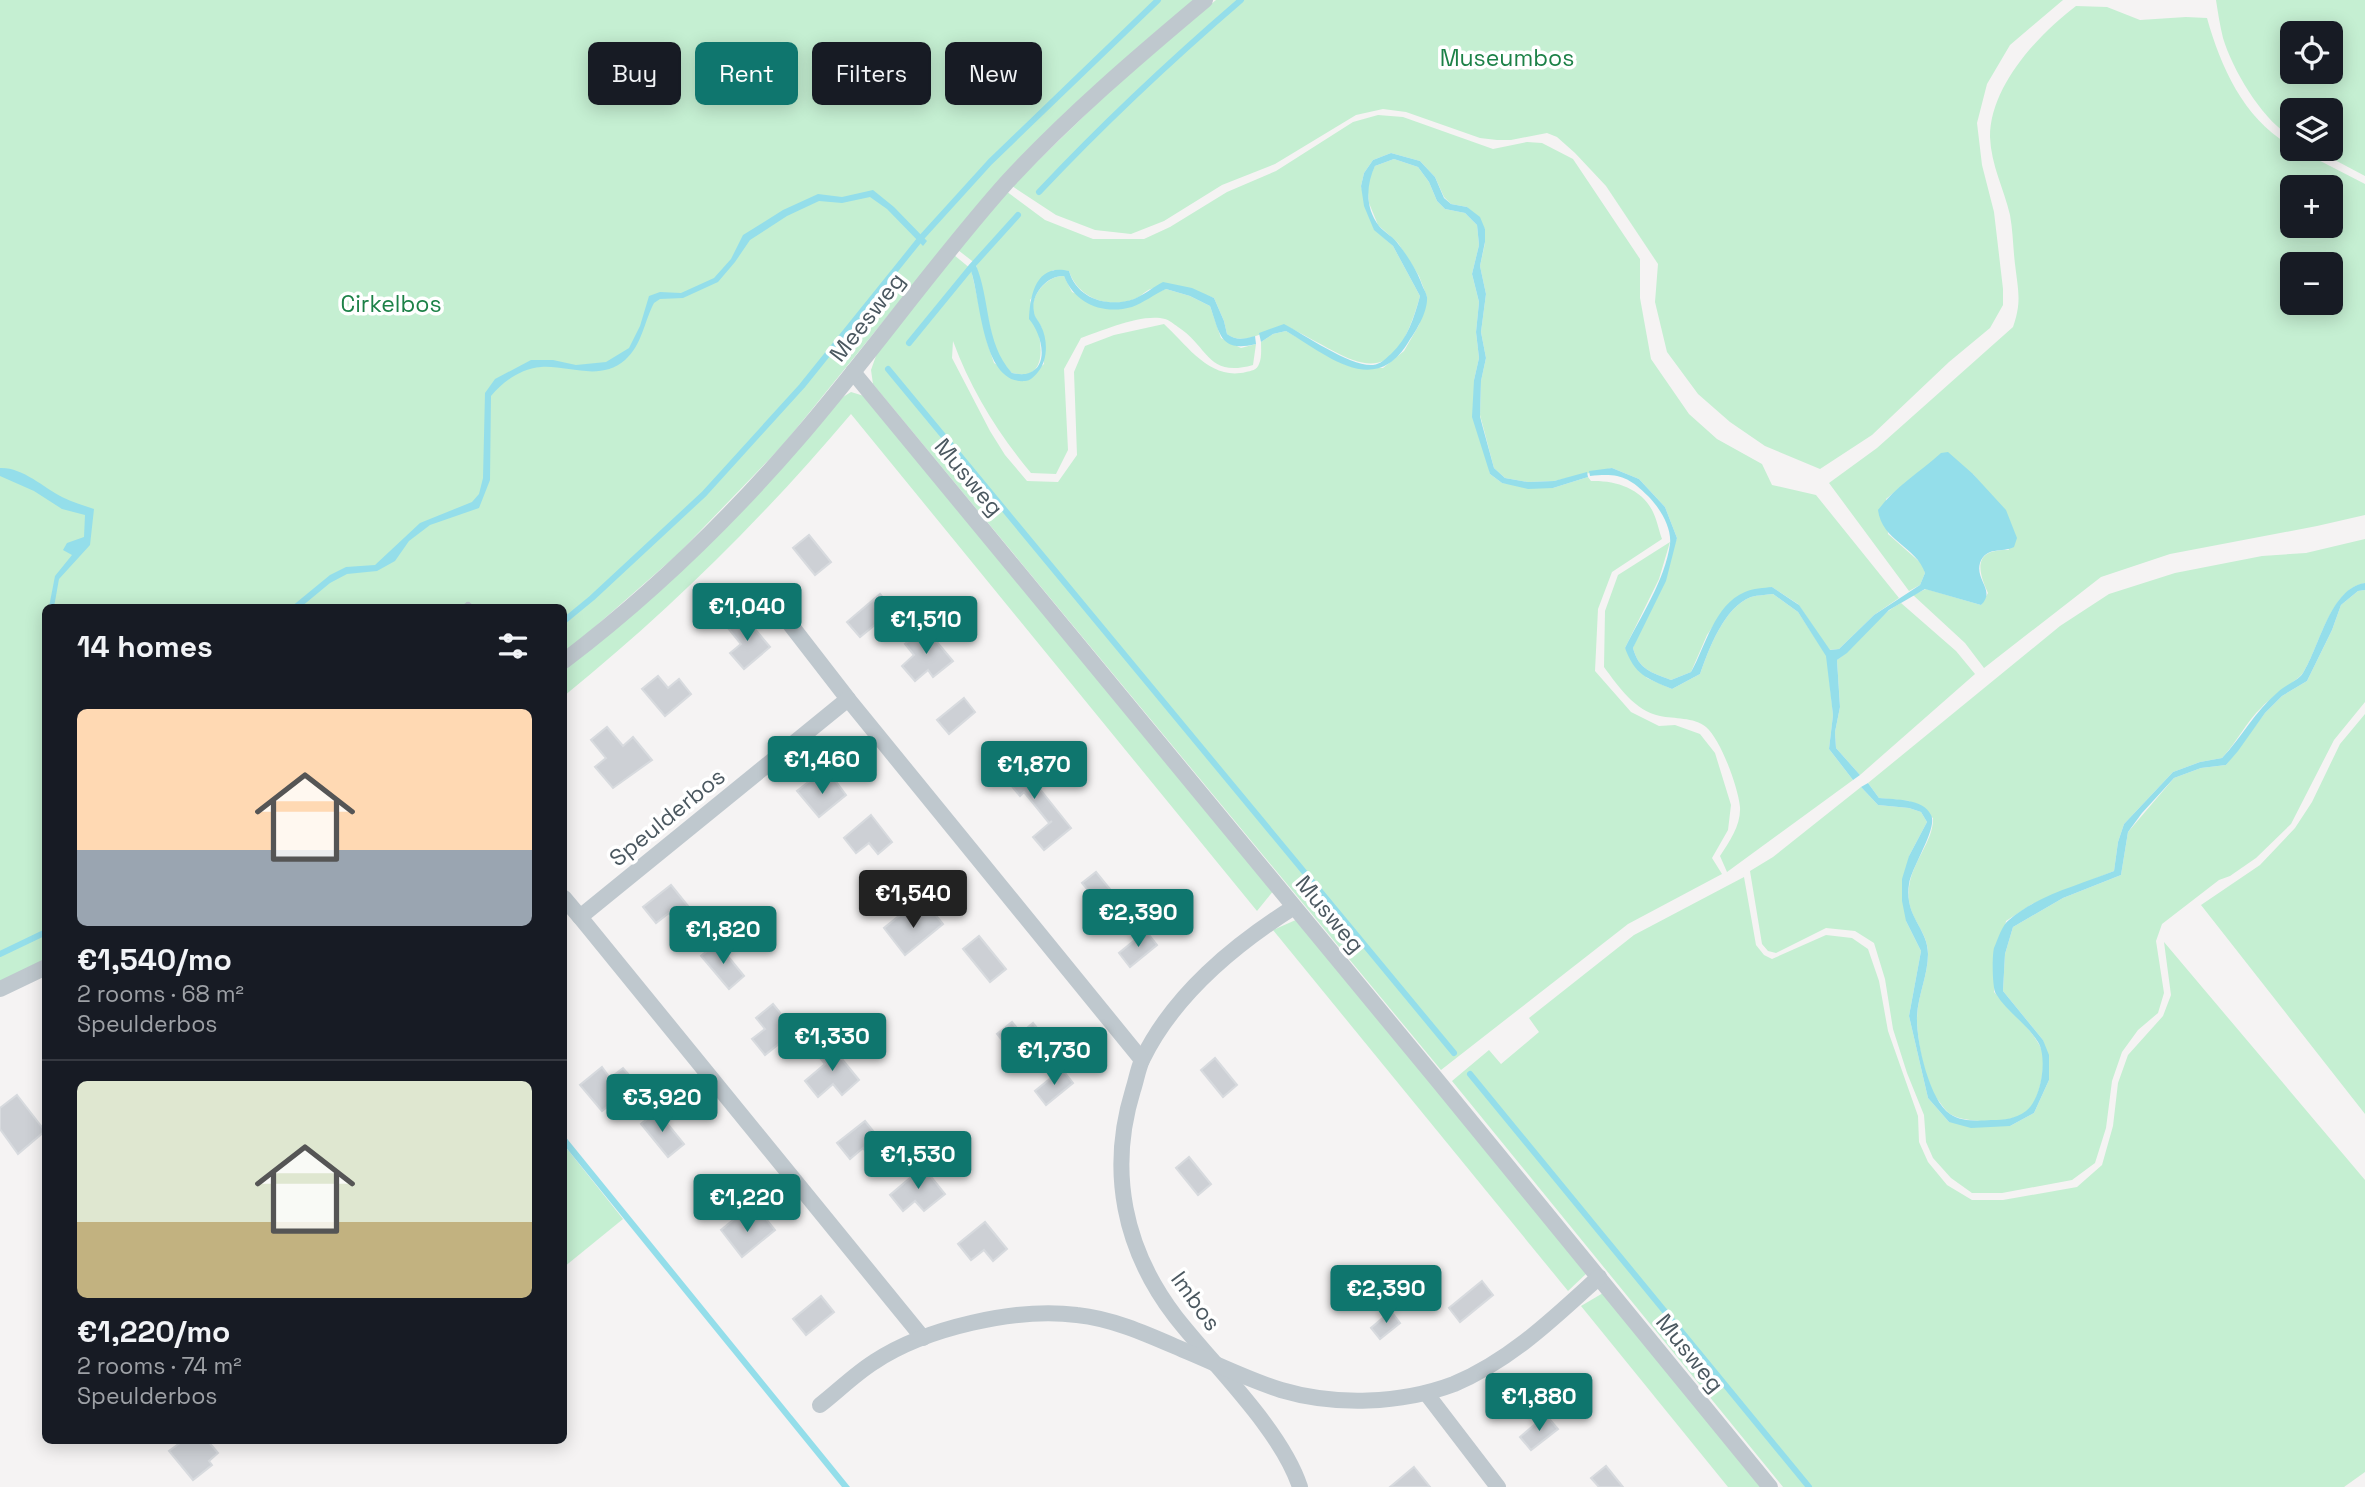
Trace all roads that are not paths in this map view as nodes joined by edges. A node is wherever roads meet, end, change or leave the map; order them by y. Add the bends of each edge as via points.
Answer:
1 (1206, 0) edge
2 (853, 372) junction
3 (783, 615) dead end
4 (567, 659) edge
5 (848, 699) junction
6 (567, 902) edge
7 (1294, 907) junction
8 (580, 917) junction
9 (42, 969) edge
10 (0, 989) edge
11 (1142, 1060) junction
12 (1599, 1277) junction
13 (923, 1338) junction
14 (1215, 1364) junction
15 (1426, 1393) junction
16 (820, 1405) dead end
17 (1300, 1487) edge
18 (1498, 1487) edge
19 (1770, 1487) edge

1 - 2 street, Meesweg via 1136,58 1027,161
2 - 4 street, Meesweg via 789,449 682,559
2 - 7 street, Musweg
3 - 5 street
5 - 8 street, Speulderbos
5 - 11 street
6 - 8 street
7 - 11 street, Imbos via 1252,934 1200,981
7 - 12 street, Musweg
8 - 13 street
9 - 10 street
11 - 14 street, Imbos via 1120,1145 1129,1226 1156,1288
12 - 15 street, Imbos via 1500,1360
12 - 19 street, Musweg
13 - 14 street via 986,1319 1042,1313 1079,1315 1124,1326
13 - 16 street via 874,1361
14 - 15 street, Imbos via 1318,1398 1366,1401
14 - 17 street via 1266,1426
15 - 18 street

